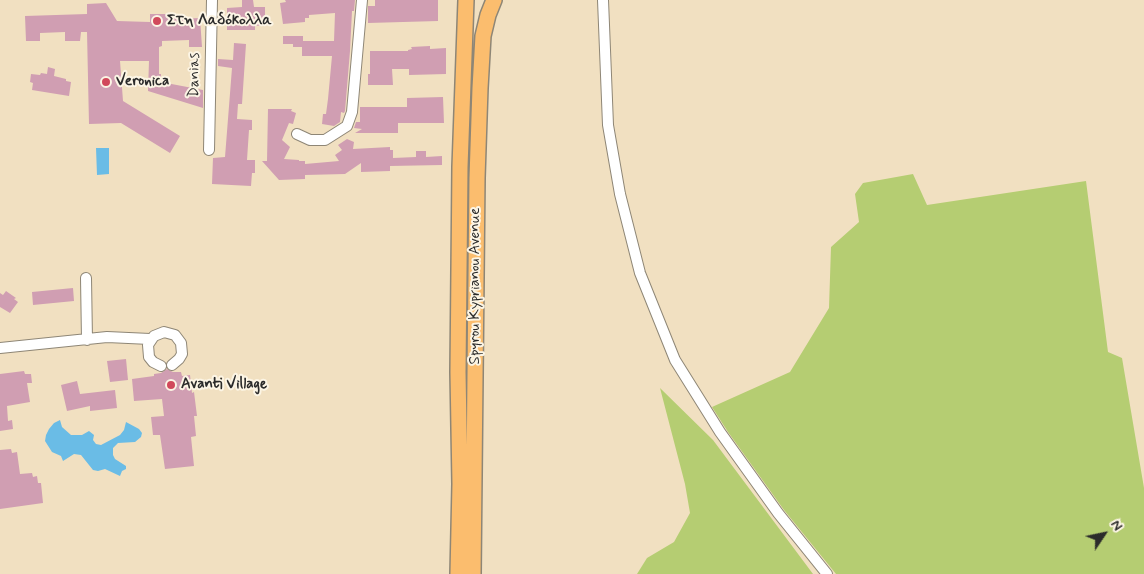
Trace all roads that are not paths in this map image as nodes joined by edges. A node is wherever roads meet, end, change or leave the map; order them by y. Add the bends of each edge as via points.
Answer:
1 (212, 0) edge
2 (362, 0) edge
3 (466, 0) edge
4 (494, 0) edge
5 (603, 0) edge
6 (297, 134) dead end
7 (209, 150) dead end
8 (86, 278) dead end
9 (87, 340) junction
10 (150, 340) junction
11 (0, 348) edge
12 (172, 365) dead end
13 (161, 366) dead end
14 (458, 574) edge
15 (473, 574) edge
16 (826, 574) edge

1 - 7 street, Danias
2 - 6 street via 352,112 347,126 325,140 310,140
3 - 14 main road, Spyrou Kyprianou Avenue via 460,167
4 - 15 main road, Spyrou Kyprianou Avenue via 482,36 479,115
5 - 16 street via 608,125 620,194 640,273 674,360 720,432
8 - 9 street
9 - 10 street via 107,336
9 - 11 street
10 - 12 street via 164,332 170,332 179,339 182,354
10 - 13 street via 149,357

